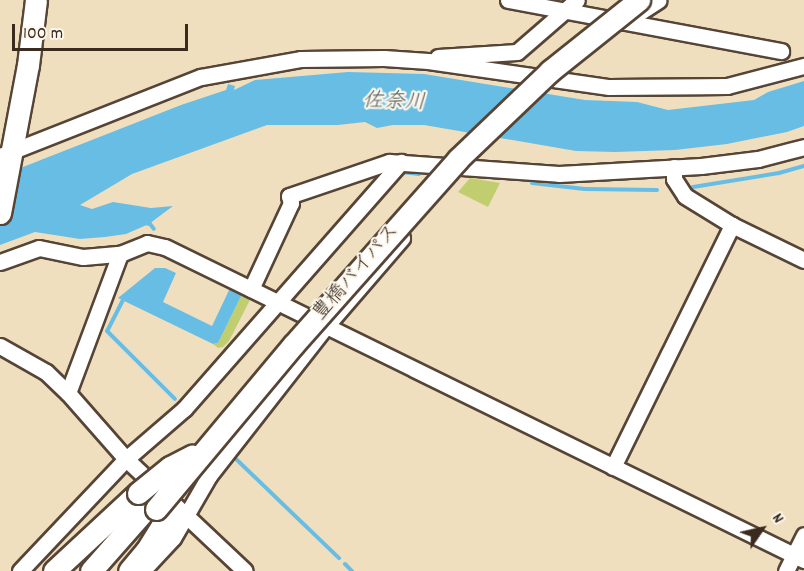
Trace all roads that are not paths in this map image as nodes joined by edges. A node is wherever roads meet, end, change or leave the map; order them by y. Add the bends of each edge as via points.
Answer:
1 (36, 0) edge
2 (508, 0) edge
3 (577, 0) edge
4 (626, 0) edge
5 (639, 0) edge
6 (659, 0) edge
7 (564, 10) junction
8 (625, 22) junction
9 (781, 51) dead end
10 (429, 61) junction
11 (804, 66) edge
12 (804, 147) edge
13 (8, 156) edge
14 (401, 162) junction
15 (463, 167) junction
16 (674, 167) junction
17 (0, 213) edge
18 (732, 225) junction
19 (120, 255) junction
20 (804, 260) edge
21 (0, 262) edge
22 (251, 289) junction
23 (277, 302) junction
24 (327, 325) junction
25 (0, 346) edge
26 (68, 393) junction
27 (126, 459) junction
28 (613, 467) junction
29 (160, 507) junction
30 (804, 535) edge
31 (799, 557) edge
32 (20, 571) edge
33 (54, 571) edge
34 (91, 571) edge
35 (101, 571) edge
36 (129, 571) edge
37 (142, 571) edge
38 (245, 571) edge
39 (786, 571) edge

1 - 13 highway
2 - 7 street
3 - 7 street
4 - 29 highway, 豊橋バイパス via 545,66 452,155 192,456
5 - 29 highway, 豊橋バイパス, bridge via 496,121 294,344
6 - 8 street
7 - 8 street
7 - 10 street via 517,52 442,55
8 - 9 street
10 - 11 street via 609,87 727,86
10 - 13 street via 301,59 232,70 177,85
12 - 16 street via 758,159
13 - 17 highway
14 - 15 street
14 - 22 street via 366,168 289,196 291,203
14 - 23 street
15 - 16 street via 559,174
15 - 24 street
16 - 18 street via 674,179 685,196
18 - 20 street
18 - 28 street
19 - 21 street via 84,257 39,248
19 - 22 street via 147,243 165,247
19 - 26 street
22 - 23 street
23 - 24 street
23 - 27 street via 184,409
24 - 28 street
24 - 29 street via 209,476
25 - 26 street via 46,372
26 - 27 street
27 - 29 street
27 - 32 street
28 - 31 street
29 - 33 highway
29 - 34 highway, 豊橋バイパス
29 - 35 highway, 豊橋バイパス
29 - 36 highway via 146,551
29 - 37 street via 172,538
29 - 38 street
30 - 31 street
31 - 39 street

